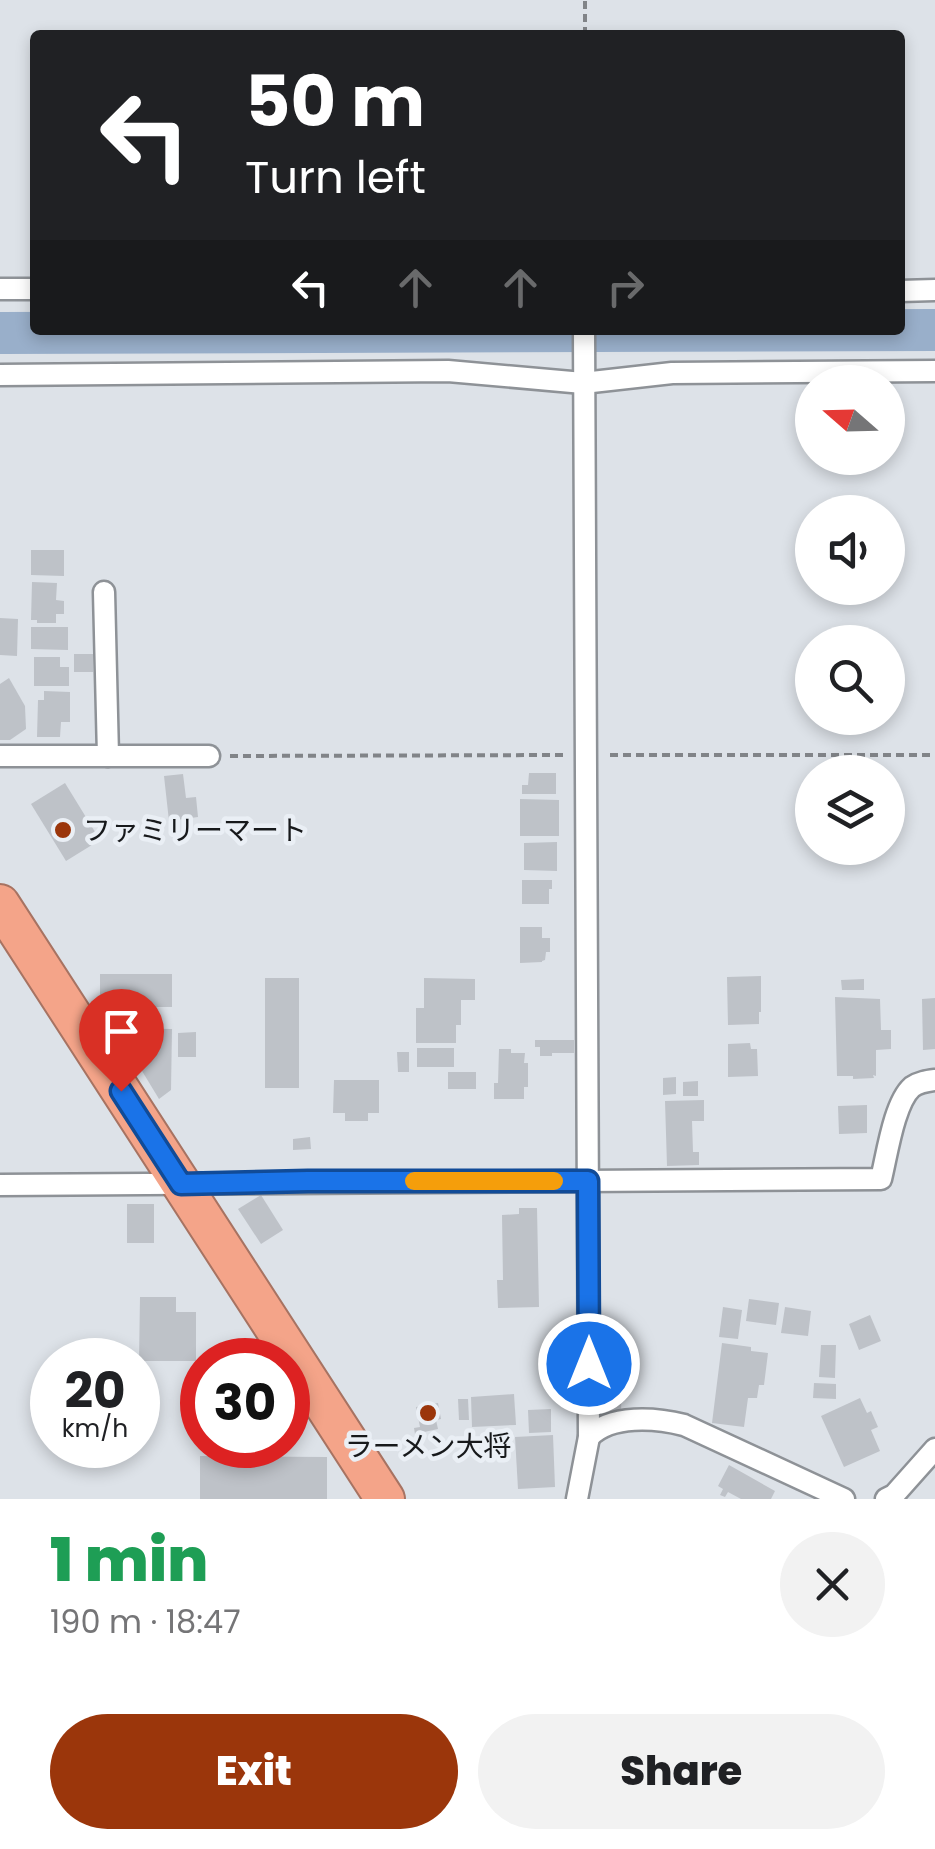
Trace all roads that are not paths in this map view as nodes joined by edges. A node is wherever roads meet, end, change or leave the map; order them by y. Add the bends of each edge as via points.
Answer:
1 (0, 289) edge
2 (30, 290) edge
3 (905, 290) edge
4 (935, 290) edge
5 (584, 335) edge
6 (935, 372) edge
7 (0, 375) edge
8 (583, 383) junction
9 (104, 592) dead end
10 (0, 756) edge
11 (108, 756) junction
12 (208, 756) dead end
13 (0, 904) edge
14 (935, 1080) edge
15 (588, 1181) junction
16 (181, 1184) junction
17 (0, 1185) edge
18 (590, 1436) junction
19 (935, 1449) edge
20 (385, 1499) edge
21 (577, 1499) edge
22 (844, 1499) edge
23 (886, 1499) edge

1 - 2 street
3 - 4 street
5 - 8 street
6 - 8 street via 672,373
7 - 8 street via 448,371
8 - 15 street
9 - 11 street
10 - 11 street
11 - 12 street
13 - 16 highway
14 - 15 street via 911,1088 901,1102 880,1178
15 - 16 street
15 - 18 street
16 - 17 street
16 - 20 highway
18 - 21 street
18 - 22 street via 606,1424 666,1421
19 - 23 street

